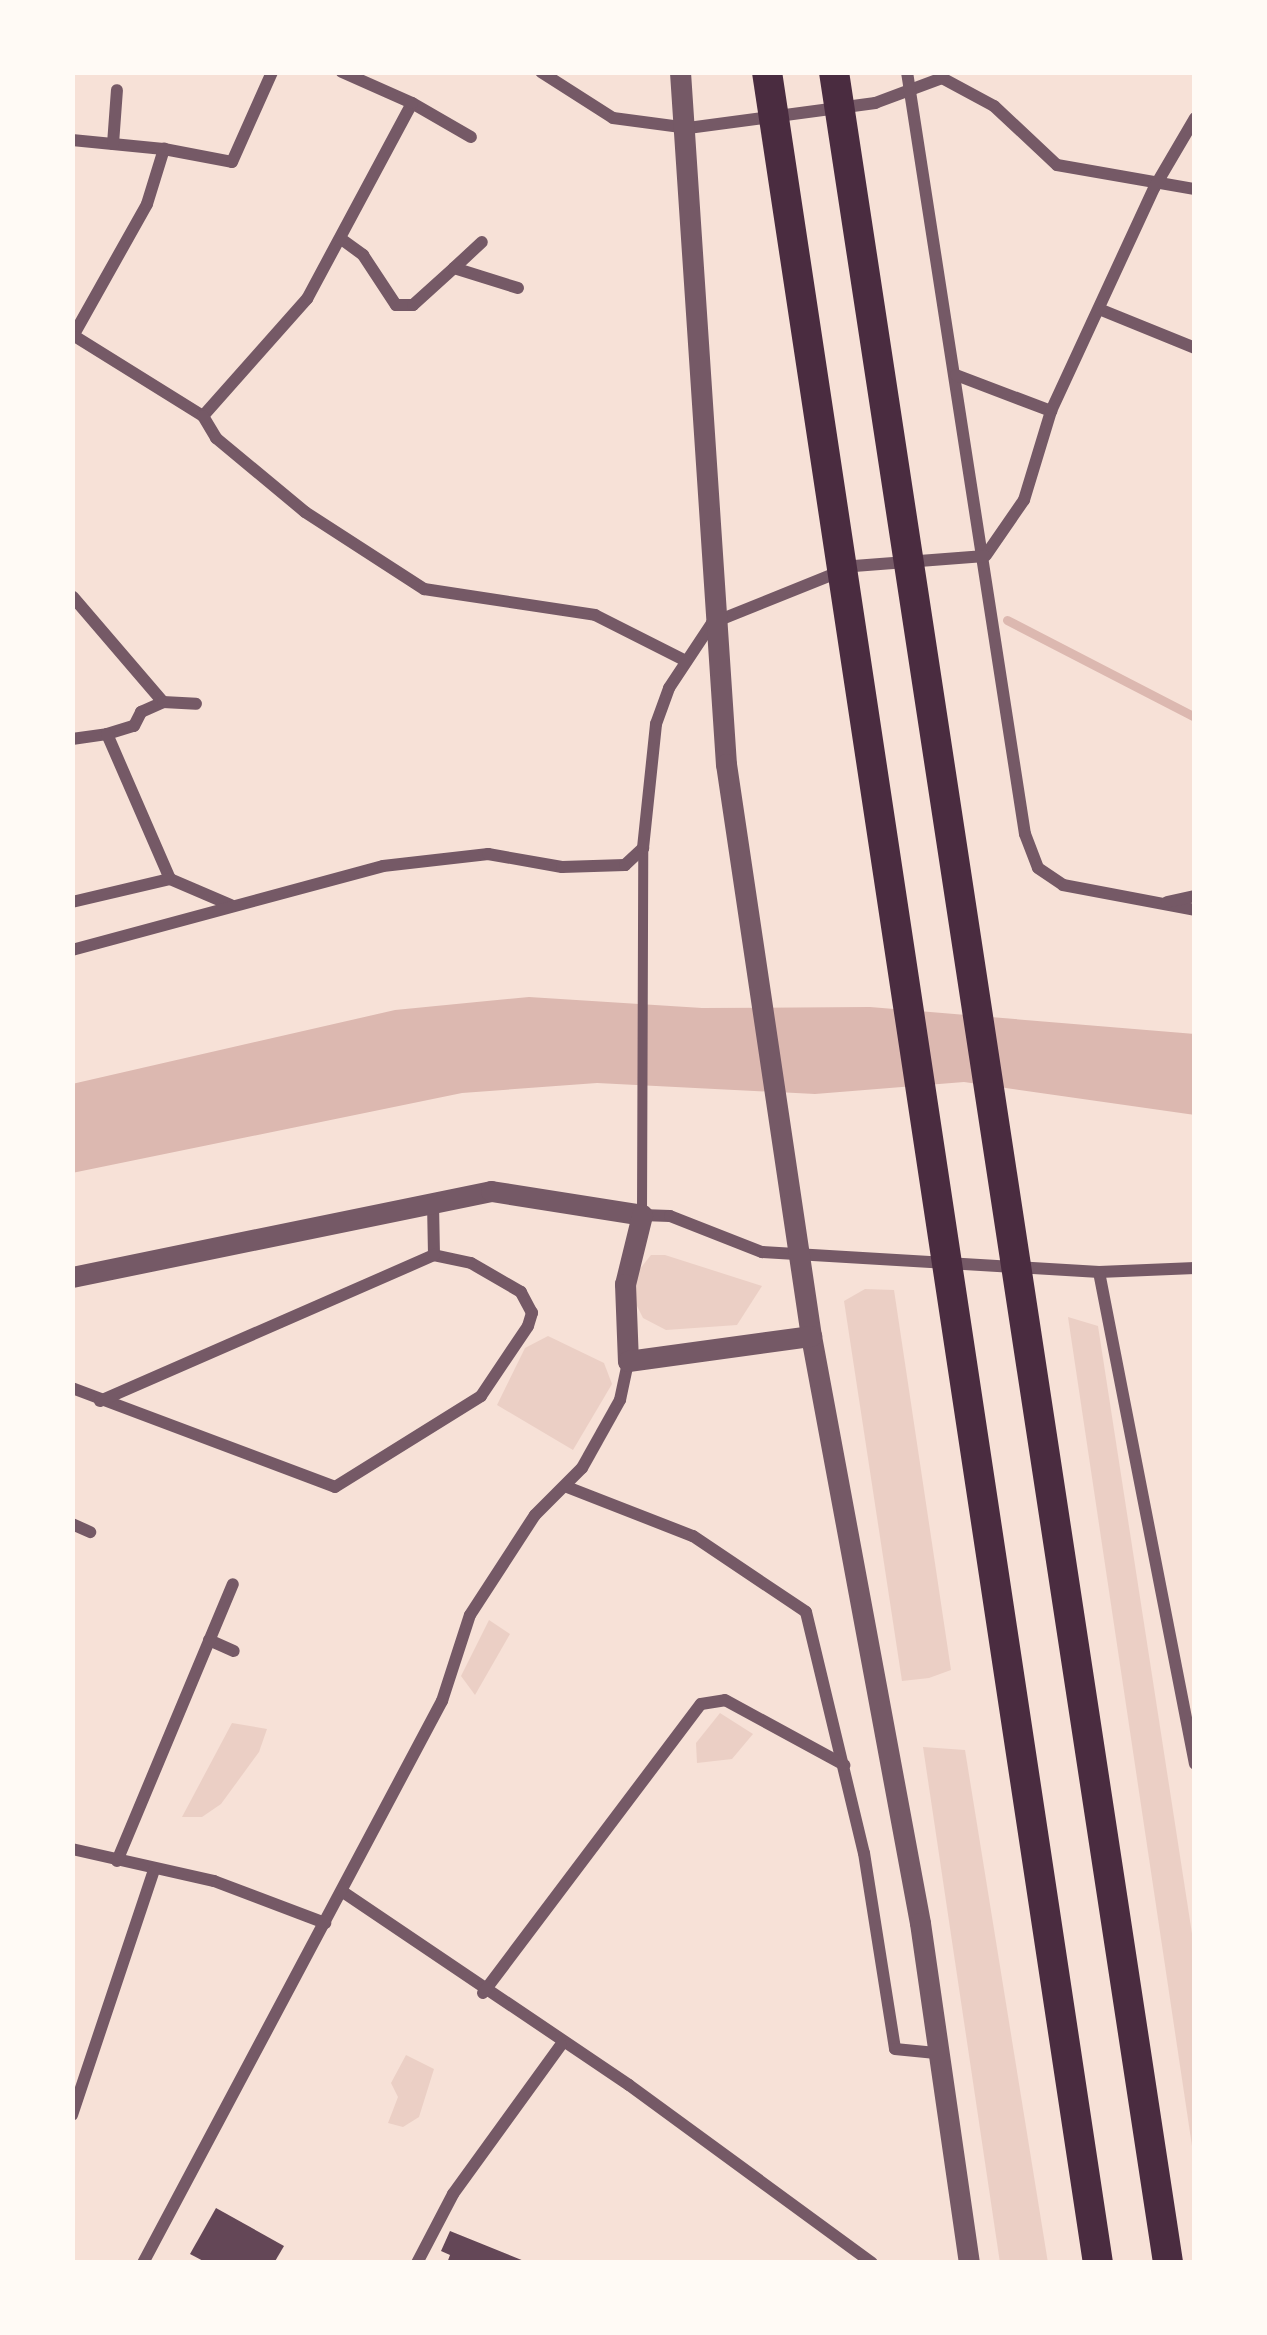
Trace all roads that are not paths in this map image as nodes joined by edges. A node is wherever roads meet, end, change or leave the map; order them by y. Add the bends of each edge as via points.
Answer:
1 (272, 72) edge
2 (342, 72) edge
3 (542, 72) edge
4 (680, 72) edge
5 (767, 72) edge
6 (834, 72) edge
7 (908, 80) edge
8 (116, 91) dead end
9 (412, 103) junction
10 (1195, 118) edge
11 (688, 128) junction
12 (471, 137) dead end
13 (72, 140) edge
14 (113, 144) junction
15 (164, 149) junction
16 (1154, 188) junction
17 (1195, 189) edge
18 (344, 242) junction
19 (482, 242) dead end
20 (454, 268) junction
21 (518, 288) dead end
22 (1099, 309) junction
23 (74, 336) edge
24 (1195, 348) edge
25 (956, 375) junction
26 (1051, 411) junction
27 (202, 416) junction
28 (985, 556) junction
29 (73, 597) edge
30 (712, 623) junction
31 (686, 661) junction
32 (163, 703) junction
33 (196, 704) dead end
34 (107, 734) junction
35 (72, 739) edge
36 (643, 848) junction
37 (170, 879) junction
38 (1195, 896) edge
39 (72, 902) edge
40 (1153, 905) junction
41 (232, 906) junction
42 (1195, 910) edge
43 (72, 950) edge
44 (433, 1201) junction
45 (642, 1215) junction
46 (434, 1256) junction
47 (1195, 1268) edge
48 (1100, 1271) junction
49 (72, 1277) edge
50 (811, 1336) junction
51 (628, 1361) junction
52 (73, 1392) edge
53 (100, 1401) junction
54 (567, 1487) junction
55 (72, 1525) edge
56 (90, 1532) dead end
57 (233, 1583) dead end
58 (209, 1640) junction
59 (234, 1651) dead end
60 (1195, 1764) edge
61 (844, 1766) junction
62 (72, 1849) edge
63 (117, 1861) junction
64 (154, 1870) junction
65 (343, 1892) junction
66 (325, 1923) junction
67 (483, 1993) junction
68 (561, 2045) junction
69 (936, 2053) junction
70 (72, 2114) edge
71 (143, 2263) edge
72 (417, 2263) edge
73 (872, 2263) edge
74 (969, 2263) edge
75 (1098, 2263) edge
76 (1168, 2263) edge

1 - 15 street via 232,161
2 - 9 street
3 - 11 street via 613,118
4 - 11 street
5 - 75 highway
6 - 76 highway
7 - 11 street via 875,103
7 - 16 street via 942,78 994,106 1057,165
7 - 25 street
8 - 14 street
9 - 12 street
9 - 18 street
10 - 16 street
11 - 30 street
13 - 14 street
14 - 15 street
15 - 23 street via 147,204
16 - 17 street
16 - 22 street
18 - 20 street via 363,255 396,305 413,304
18 - 27 street via 307,298
19 - 20 street
20 - 21 street
22 - 24 street
22 - 26 street
23 - 27 street
25 - 26 street
25 - 28 street
26 - 28 street via 1024,500
27 - 31 street via 216,438 305,512 424,589 595,615
28 - 30 street via 854,566
28 - 40 street via 1005,730 1038,868 1064,886
29 - 32 street
30 - 31 street
30 - 50 street
31 - 36 street via 656,724
32 - 33 street
32 - 34 street via 141,712 134,726
34 - 35 street
34 - 37 street
36 - 41 street via 625,865 562,867 488,854 383,866
36 - 45 street
37 - 39 street
37 - 41 street
38 - 40 street
40 - 42 street
41 - 43 street
44 - 45 street via 491,1191
44 - 46 street
44 - 49 street
45 - 48 street via 670,1216 762,1252
45 - 51 street via 625,1284
46 - 53 street
46 - 53 street via 471,1263 521,1292 532,1313 528,1326 481,1396 335,1487
47 - 48 street
48 - 60 street
50 - 51 street
50 - 69 street via 920,1923
51 - 54 street via 620,1400
52 - 53 street
54 - 61 street via 693,1536 806,1612
54 - 65 street via 535,1515 470,1615 442,1701
55 - 56 street
57 - 58 street
58 - 59 street
58 - 63 street
61 - 67 street via 725,1700 701,1704
61 - 69 street via 895,2049
62 - 63 street
63 - 64 street
64 - 66 street via 214,1881
64 - 70 street
65 - 66 street
65 - 67 street
66 - 71 street
67 - 68 street
68 - 72 street via 453,2194
68 - 73 street via 629,2085
69 - 74 street

